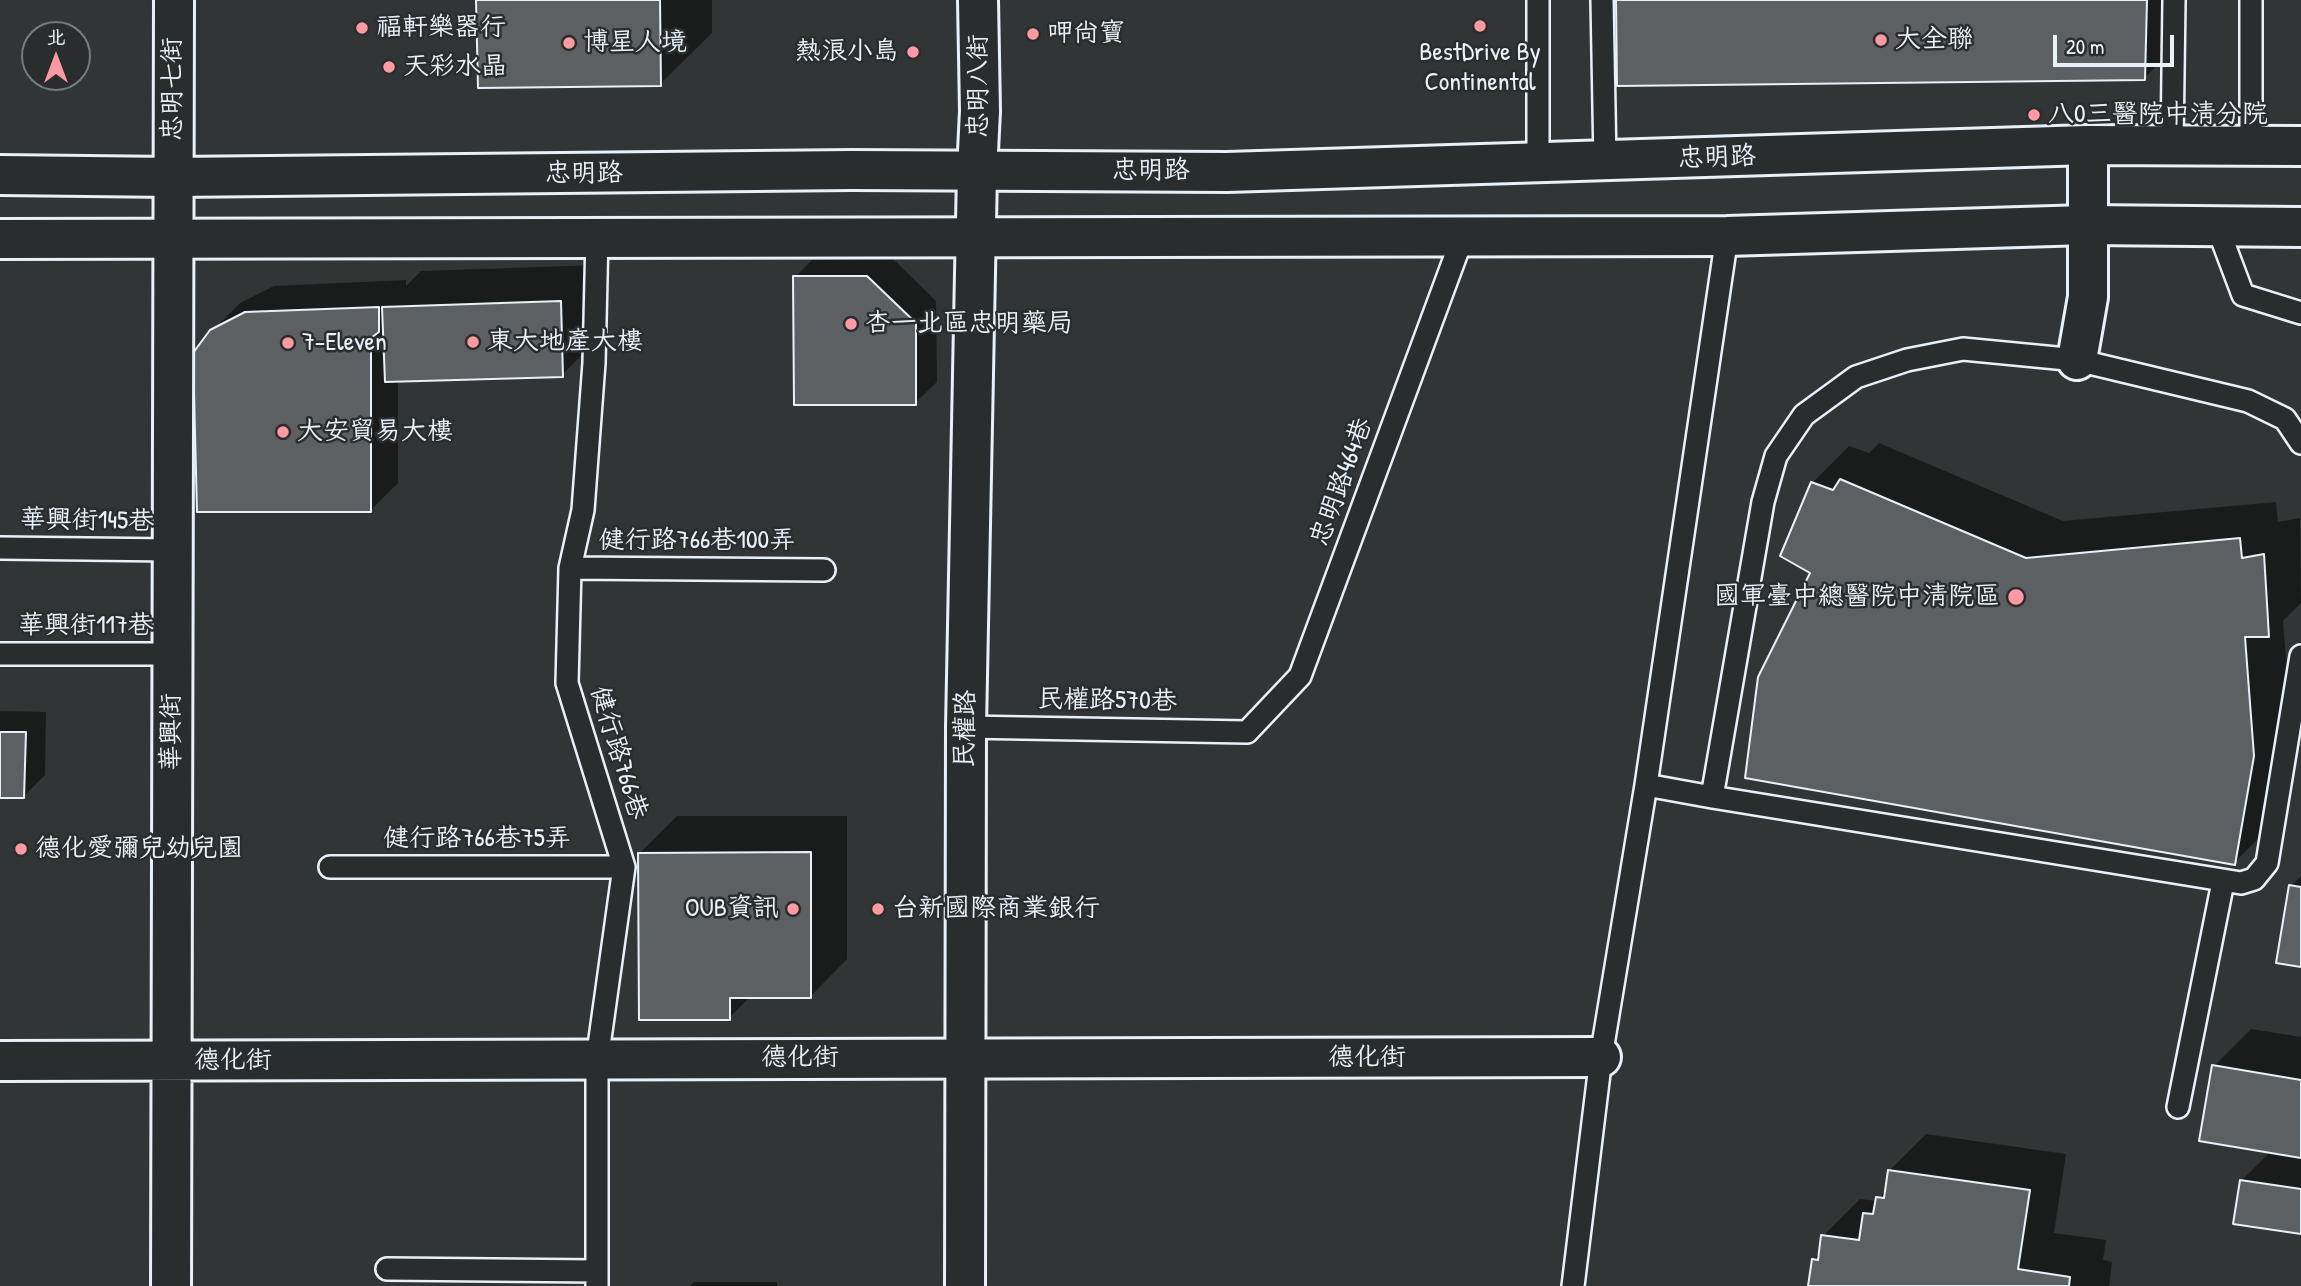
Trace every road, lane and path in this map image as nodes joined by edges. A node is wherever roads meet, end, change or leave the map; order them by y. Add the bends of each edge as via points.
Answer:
1 (174, 0) edge
2 (978, 0) edge
3 (1538, 0) edge
4 (1602, 0) edge
5 (2174, 0) edge
6 (2251, 0) edge
7 (2088, 145) junction
8 (2172, 145) junction
9 (2251, 146) junction
10 (2301, 146) edge
11 (1538, 162) junction
12 (1605, 162) junction
13 (977, 172) junction
14 (0, 175) edge
15 (173, 177) junction
16 (2086, 225) junction
17 (2217, 226) junction
18 (2301, 227) edge
19 (597, 236) junction
20 (976, 236) junction
21 (1463, 236) junction
22 (1727, 236) junction
23 (0, 239) edge
24 (173, 240) junction
25 (2301, 313) edge
26 (2077, 360) junction
27 (2301, 443) edge
28 (0, 548) edge
29 (173, 550) junction
30 (570, 568) junction
31 (824, 570) dead end
32 (0, 654) edge
33 (173, 654) junction
34 (2301, 656) edge
35 (966, 727) junction
36 (1247, 732) joint
37 (1646, 785) junction
38 (1712, 797) junction
39 (330, 867) dead end
40 (624, 867) junction
41 (2223, 882) junction
42 (966, 1057) junction
43 (1601, 1057) junction
44 (597, 1060) junction
45 (0, 1061) edge
46 (172, 1061) junction
47 (2178, 1107) dead end
48 (387, 1269) dead end
49 (597, 1279) edge
50 (171, 1286) edge
51 (965, 1286) edge
52 (1573, 1286) edge

1 - 15 main road, 忠明七街
2 - 13 main road, 忠明八街
3 - 11 lane
4 - 12 lane
5 - 8 lane
6 - 9 lane
7 - 8 main road, 忠明路
7 - 12 main road, 忠明路
7 - 16 main road
8 - 9 main road, 忠明路
9 - 10 main road, 忠明路
11 - 12 main road, 忠明路
11 - 13 main road, 忠明路 via 1227,172
13 - 15 main road, 忠明路
13 - 20 main road, 民權路
14 - 15 main road, 忠明路
15 - 24 main road, 華興街
16 - 17 main road
16 - 22 main road
16 - 26 main road via 2088,297
17 - 18 main road
17 - 25 lane via 2243,295
19 - 20 main road
19 - 24 main road
19 - 30 lane, 健行路766巷 via 583,510
20 - 21 main road
20 - 35 main road, 民權路
21 - 22 main road
21 - 36 lane, 忠明路464巷 via 1300,676
22 - 37 lane
23 - 24 main road
24 - 29 main road, 華興街
26 - 27 lane via 2248,401 2286,419
26 - 38 lane via 1964,349 1907,360 1856,377 1804,415 1776,456 1763,502
28 - 29 lane, 華興街145巷
29 - 33 main road, 華興街
30 - 31 lane, 健行路766巷100弄
30 - 40 lane, 健行路766巷 via 567,682
32 - 33 lane, 華興街117巷
33 - 46 main road, 華興街
34 - 41 lane via 2267,863 2254,879
35 - 36 lane, 民權路570巷
35 - 42 main road, 民權路
37 - 38 lane
37 - 43 lane
38 - 41 lane
39 - 40 lane, 健行路766巷75弄
40 - 44 lane, 健行路766巷
41 - 47 lane
42 - 43 main road, 德化街
42 - 44 main road, 德化街
42 - 51 main road, 民權路
43 - 52 lane
44 - 46 main road, 德化街
44 - 49 lane, 健行路766巷
45 - 46 main road, 德化街
46 - 50 main road, 華興街
48 - 49 lane

